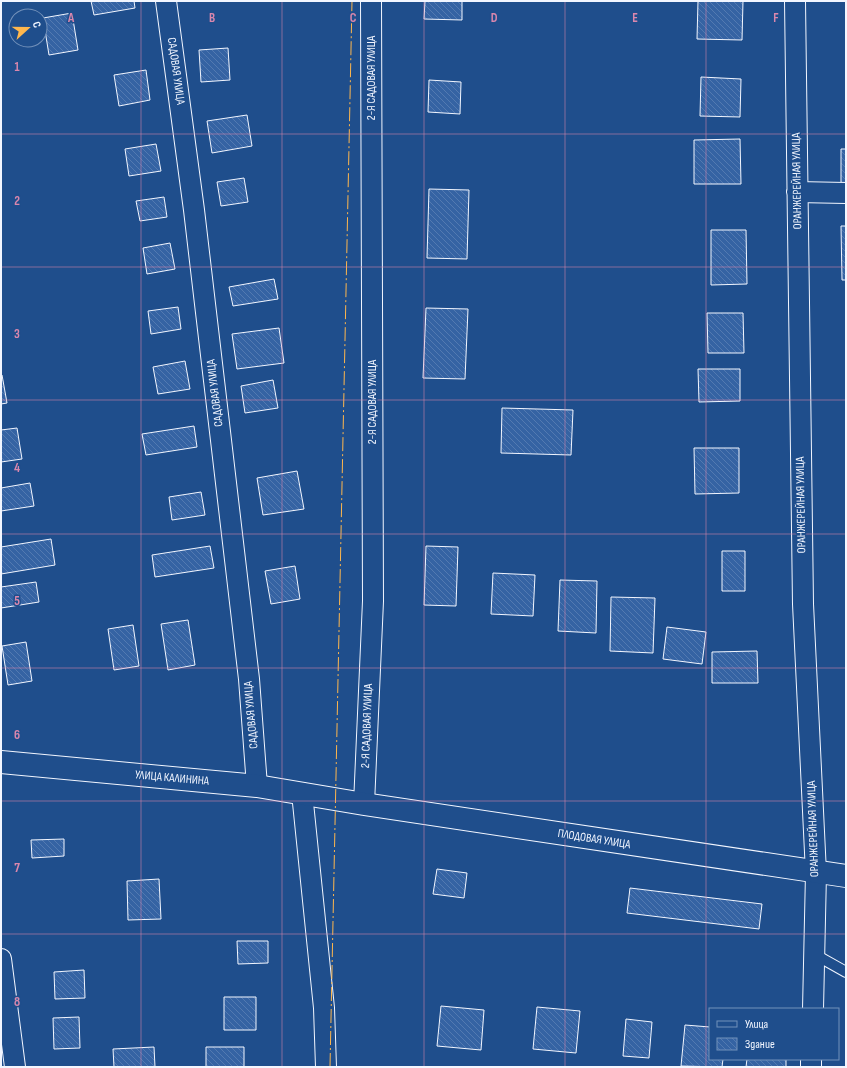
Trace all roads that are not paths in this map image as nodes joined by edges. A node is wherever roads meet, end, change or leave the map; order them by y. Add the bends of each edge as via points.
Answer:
1 (166, 1) edge
2 (371, 1) edge
3 (795, 1) edge
4 (797, 192) junction
5 (846, 193) edge
6 (1, 762) edge
7 (257, 786) junction
8 (302, 793) junction
9 (342, 800) joint
10 (364, 804) junction
11 (816, 873) junction
12 (846, 876) edge
13 (814, 954) junction
14 (1, 959) edge
15 (846, 972) edge
16 (813, 1008) edge
17 (16, 1067) edge
18 (326, 1067) edge

1 - 7 street, САДОВАЯ УЛИЦА via 194,210 248,679
2 - 10 street, 2-Я САДОВАЯ УЛИЦА via 372,601
3 - 4 street, ОРАНЖЕРЕЙНАЯ УЛИЦА
4 - 5 street
4 - 11 street, ОРАНЖЕРЕЙНАЯ УЛИЦА via 803,604
6 - 7 main road, УЛИЦА КАЛИНИНА
7 - 8 main road, УЛИЦА КАЛИНИНА
8 - 9 main road, УЛИЦА КАЛИНИНА
8 - 18 street via 324,1008
9 - 10 main road, ПЛОДОВАЯ УЛИЦА
10 - 11 main road, ПЛОДОВАЯ УЛИЦА
11 - 12 main road, ПЛОДОВАЯ УЛИЦА
11 - 13 street, ОРАНЖЕРЕЙНАЯ УЛИЦА
13 - 15 lane
13 - 16 street, ОРАНЖЕРЕЙНАЯ УЛИЦА
14 - 17 street

